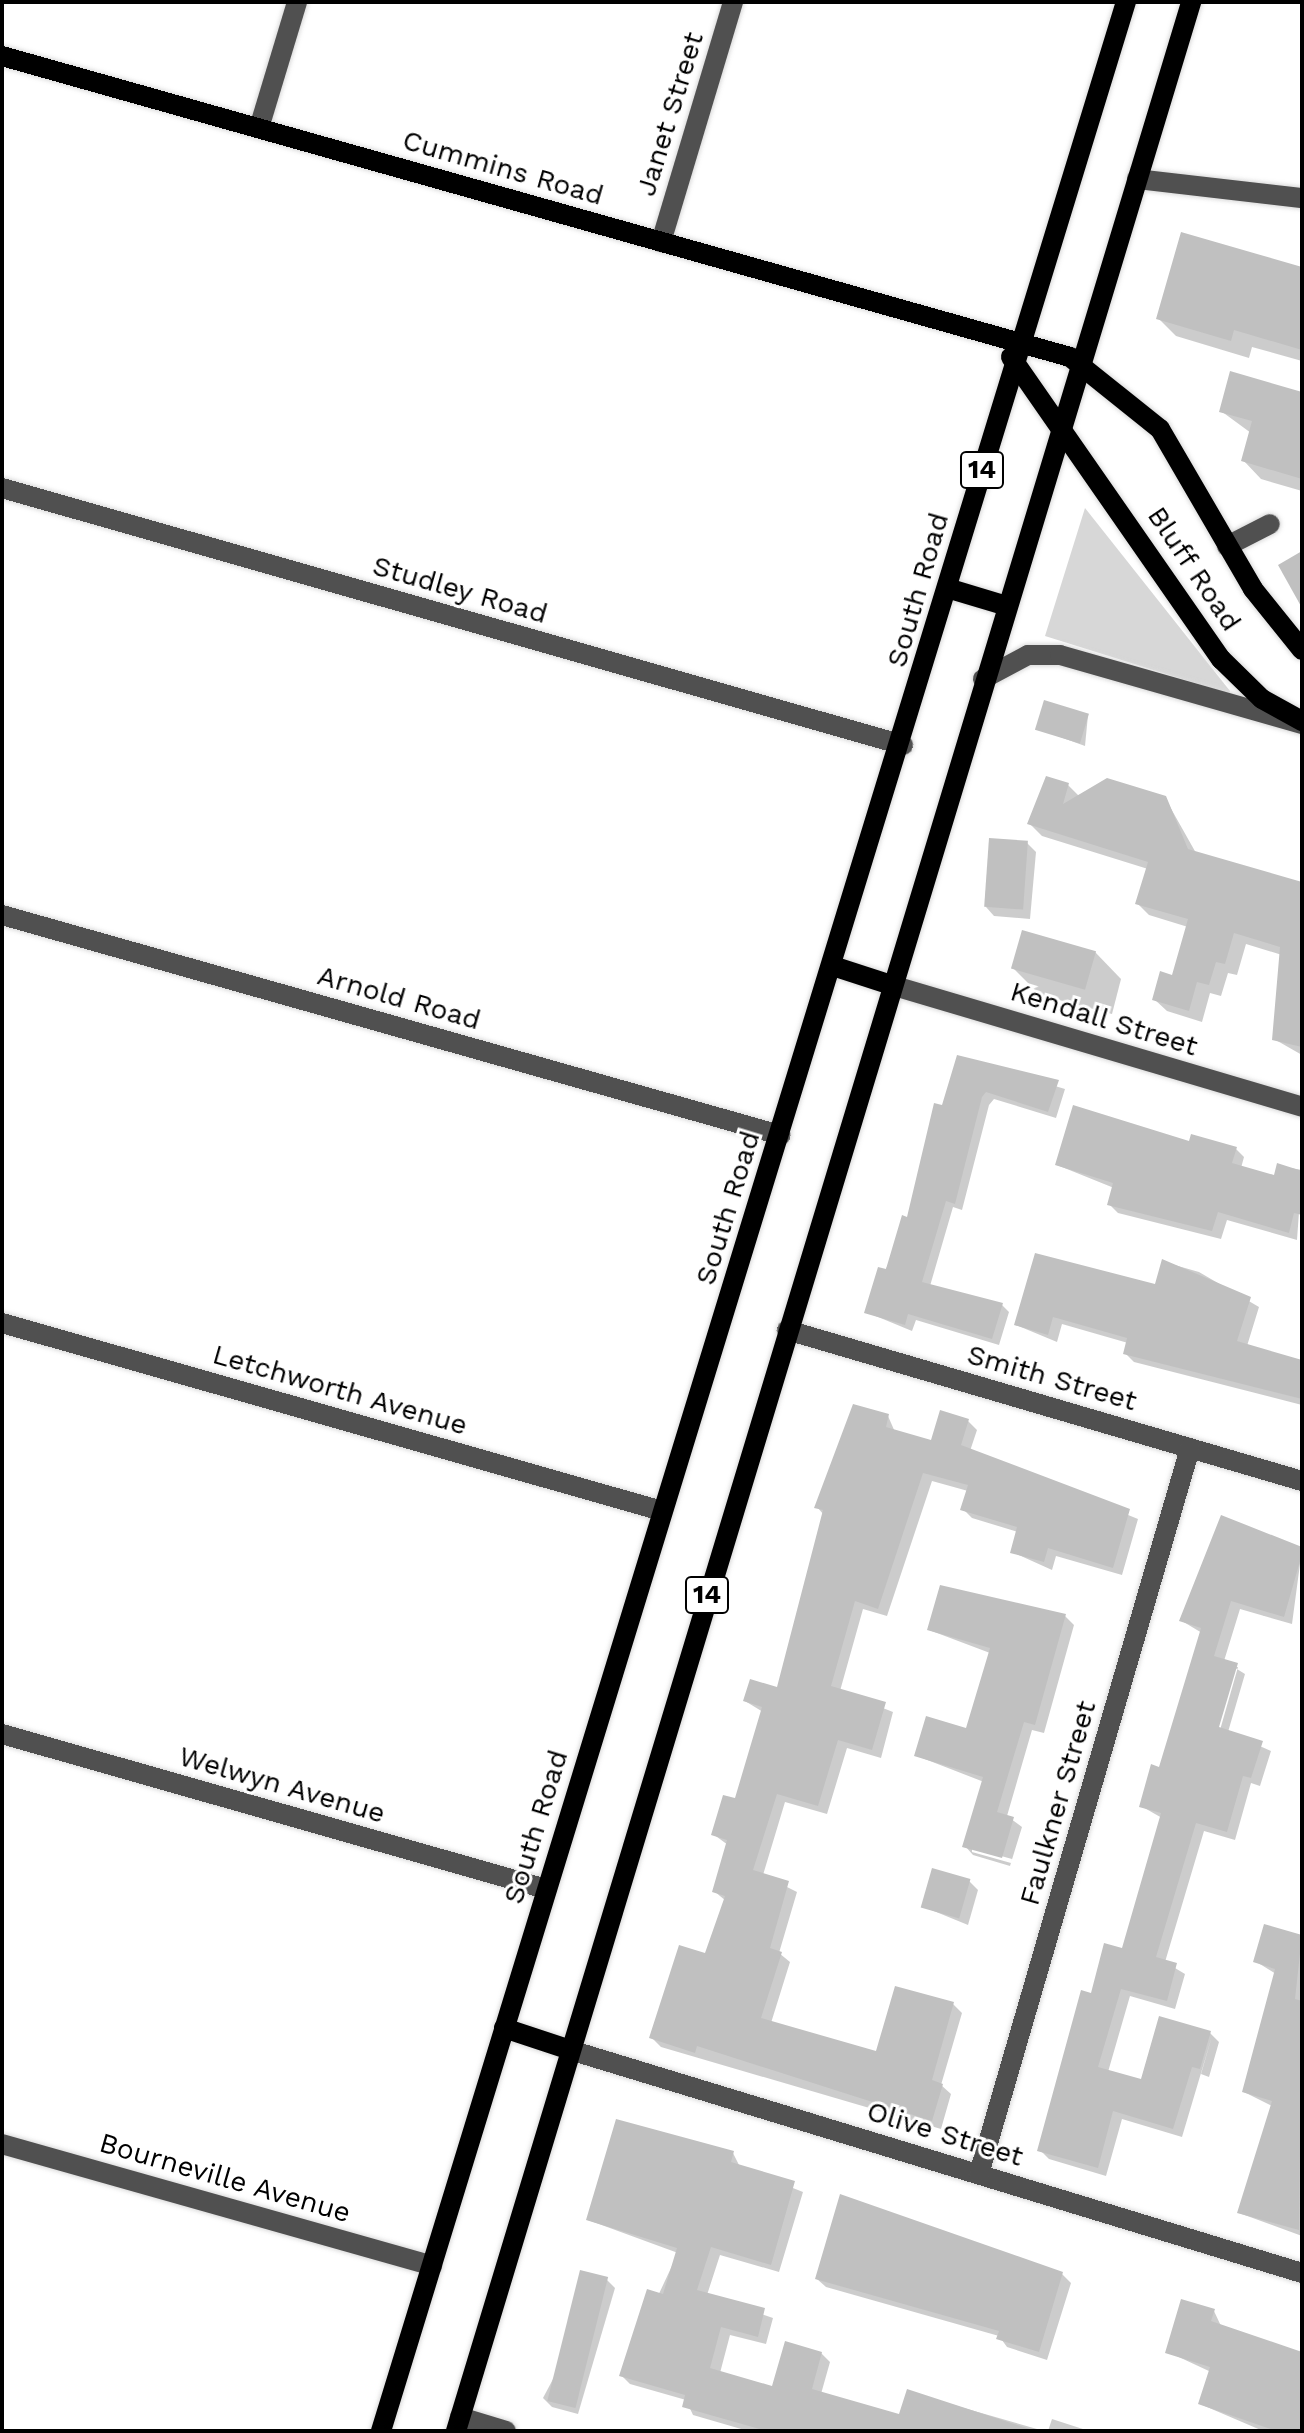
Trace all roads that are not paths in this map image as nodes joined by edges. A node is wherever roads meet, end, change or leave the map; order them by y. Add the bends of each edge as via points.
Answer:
1 (297, 2) edge
2 (733, 2) edge
3 (1126, 2) edge
4 (1191, 2) edge
5 (2, 56) edge
6 (259, 128) junction
7 (1137, 179) junction
8 (1302, 198) edge
9 (661, 242) junction
10 (988, 337) junction
11 (1021, 342) junction
12 (1015, 362) junction
13 (1081, 363) junction
14 (1061, 426) junction
15 (2, 488) edge
16 (1270, 524) dead end
17 (1227, 546) junction
18 (947, 588) junction
19 (1007, 606) junction
20 (1301, 647) edge
21 (983, 679) junction
22 (1302, 723) edge
23 (903, 745) junction
24 (2, 915) edge
25 (833, 966) junction
26 (891, 985) junction
27 (1302, 1107) edge
28 (780, 1135) junction
29 (2, 1323) edge
30 (787, 1330) junction
31 (1190, 1448) junction
32 (1302, 1481) edge
33 (662, 1511) junction
34 (2, 1734) edge
35 (546, 1889) junction
36 (504, 2028) junction
37 (570, 2050) junction
38 (2, 2144) edge
39 (979, 2174) junction
40 (432, 2266) junction
41 (1302, 2273) edge
42 (458, 2424) edge
43 (381, 2431) edge
44 (506, 2431) edge

1 - 6 street
2 - 9 street, Janet Street
3 - 11 main road, South Road / 14
4 - 7 main road, 14
5 - 6 main road, Cummins Road
6 - 9 main road, Cummins Road
7 - 8 street
7 - 13 main road, 14
9 - 10 main road, Cummins Road
10 - 11 main road, Cummins Road
10 - 12 main road, Cummins Road
11 - 12 main road, South Road / 14
11 - 13 main road, Cummins Road
12 - 14 main road, Bluff Road
12 - 18 main road, South Road / 14
13 - 14 main road, 14
13 - 17 main road, Bluff Road via 1160,429
14 - 19 main road, 14
14 - 22 main road, Bluff Road via 1221,659 1250,691
15 - 23 street, Studley Road
16 - 17 street
17 - 20 main road, Bluff Road
18 - 19 main road
18 - 23 main road, South Road / 14
19 - 21 main road, 14
21 - 22 street, Bluff Road via 1022,657 1056,655
21 - 26 main road, 14
23 - 25 main road, South Road / 14
24 - 28 street, Arnold Road
25 - 26 main road
25 - 28 main road, South Road / 14
26 - 27 street, Kendall Street
26 - 30 main road, 14
28 - 33 main road, South Road / 14
29 - 33 street, Letchworth Avenue
30 - 31 street, Smith Street
30 - 37 main road, 14
31 - 32 street, Smith Street
31 - 39 street, Faulkner Street
33 - 35 main road, South Road / 14
34 - 35 street, Welwyn Avenue
35 - 36 main road, South Road / 14
36 - 37 main road
36 - 40 main road, South Road / 14
37 - 39 street, Olive Street
37 - 42 main road, 14
38 - 40 street, Bourneville Avenue
39 - 41 street, Olive Street
40 - 43 main road, South Road / 14
42 - 44 street

